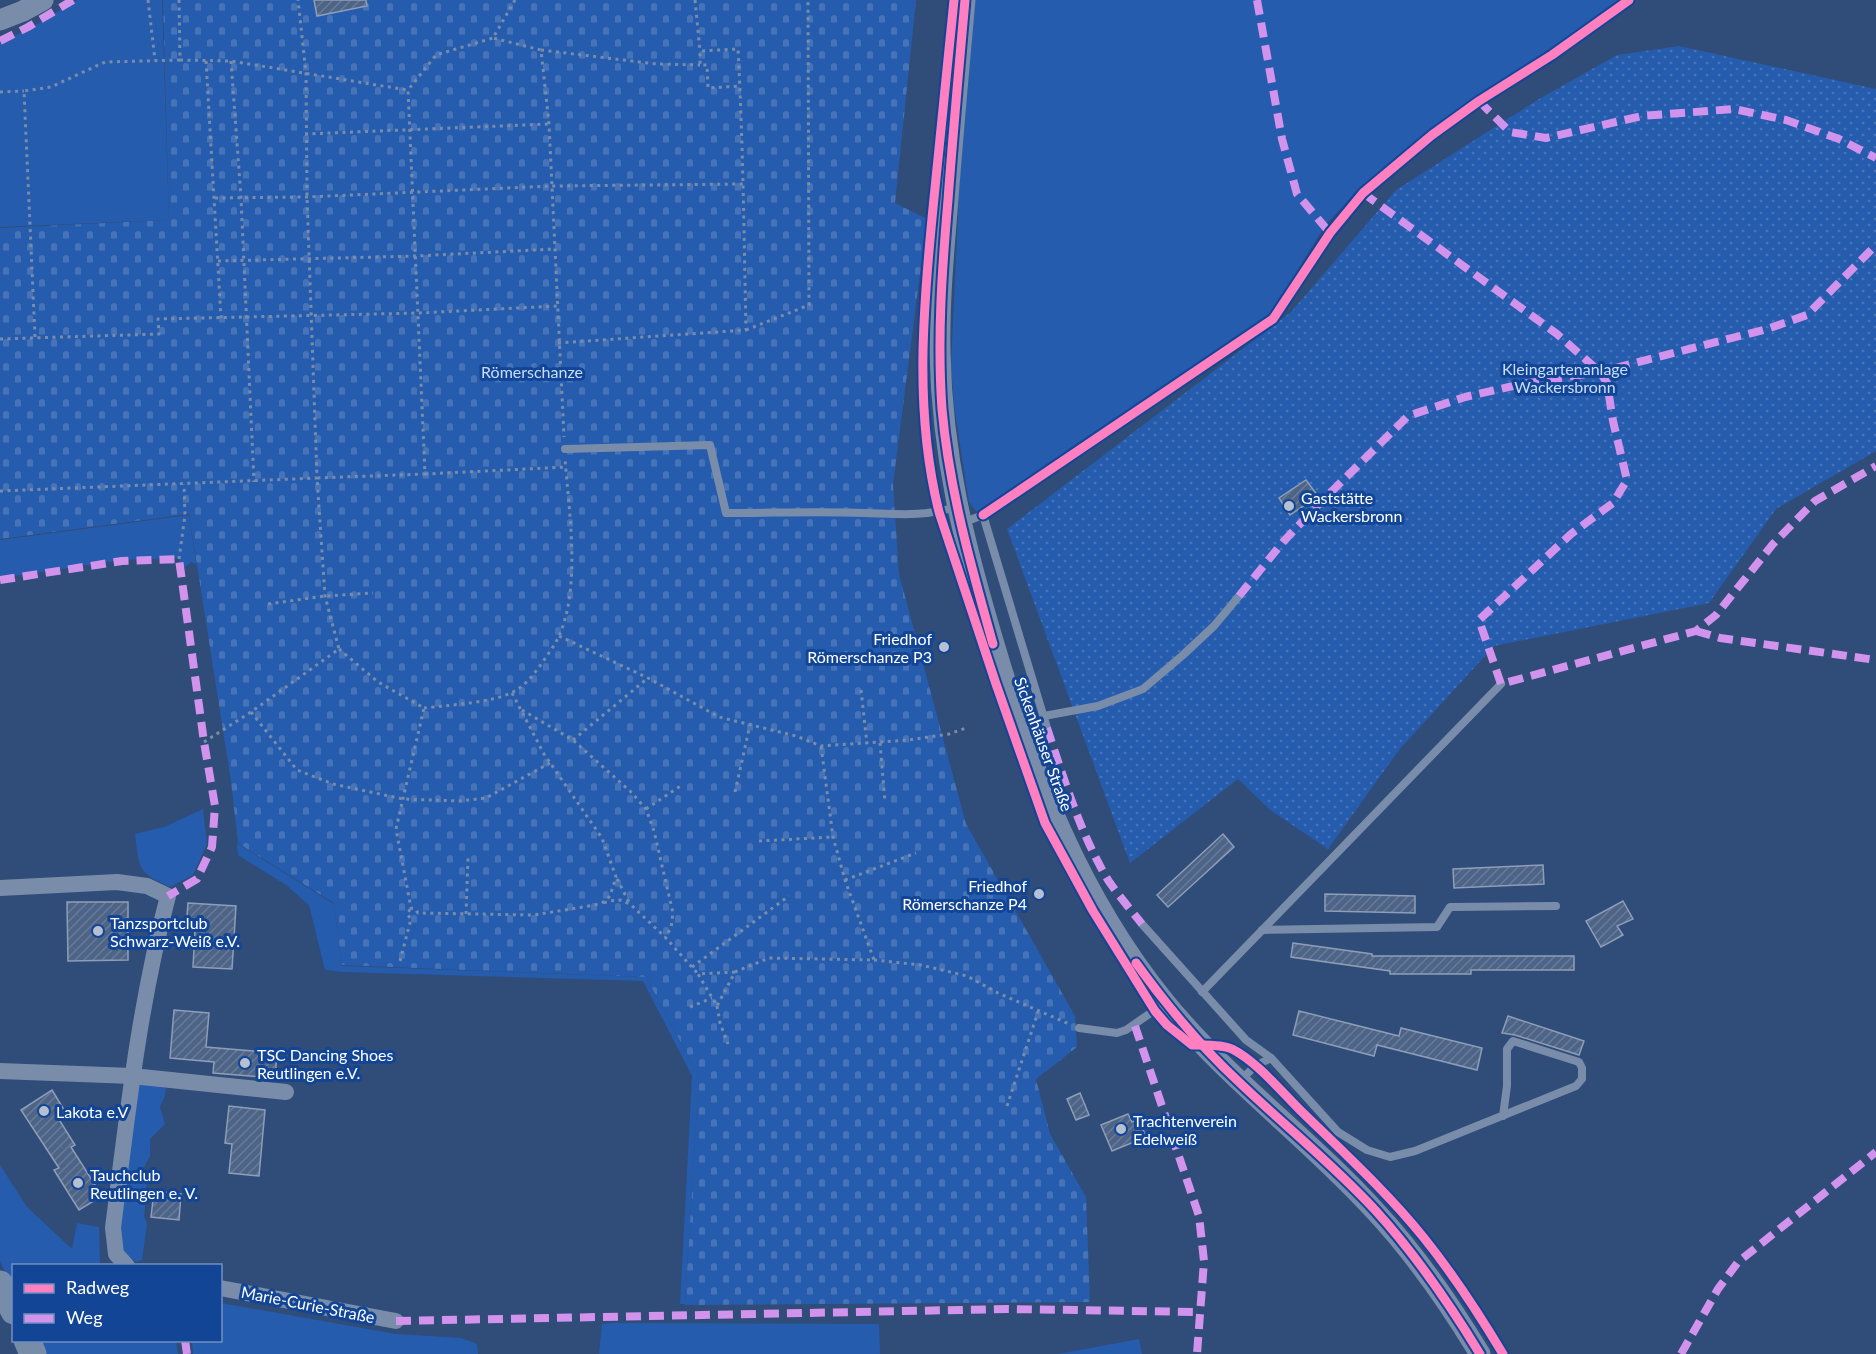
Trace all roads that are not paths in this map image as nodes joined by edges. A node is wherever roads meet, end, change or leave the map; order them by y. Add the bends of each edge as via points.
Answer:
1 (43, 0) edge
2 (965, 0) edge
3 (0, 20) edge
4 (565, 449) road end
5 (958, 515) junction
6 (1239, 596) dead end
7 (1501, 684) dead end
8 (1044, 716) junction
9 (1047, 728) dead end
10 (0, 888) edge
11 (1556, 906) dead end
12 (1143, 924) dead end
13 (1262, 930) junction
14 (1202, 992) junction
15 (1165, 1002) junction
16 (1079, 1028) road end
17 (1271, 1058) junction
18 (0, 1071) edge
19 (132, 1076) junction
20 (1239, 1082) junction
21 (286, 1092) dead end
22 (1503, 1116) junction
23 (126, 1264) edge
24 (0, 1284) edge
25 (222, 1288) edge
26 (12, 1307) edge
27 (396, 1321) dead end
28 (1480, 1354) edge

1 - 3 street
2 - 5 street, Sickenhäuser Straße via 940,324 942,407
4 - 5 lane via 710,445 726,513
5 - 8 lane via 983,515
5 - 15 street, Sickenhäuser Straße via 1005,684 1054,818 1107,920
6 - 8 lane via 1214,626 1143,689 1098,706
7 - 13 lane
8 - 9 lane
10 - 19 street via 117,882 147,886 168,896
11 - 13 lane via 1450,907 1437,927
12 - 14 lane
13 - 14 lane
14 - 17 lane via 1246,1040
15 - 16 lane via 1117,1033
15 - 20 street, Sickenhäuser Straße
17 - 20 lane via 1255,1066
17 - 22 lane via 1338,1132 1368,1150 1390,1157
18 - 19 street
19 - 21 street
19 - 23 street via 113,1228 116,1254
20 - 28 street, Sickenhäuser Straße via 1375,1210 1439,1288
22 - 22 lane via 1576,1086 1582,1079 1579,1062 1513,1041 1507,1048
24 - 26 main road
25 - 27 street, Marie-Curie-Straße

